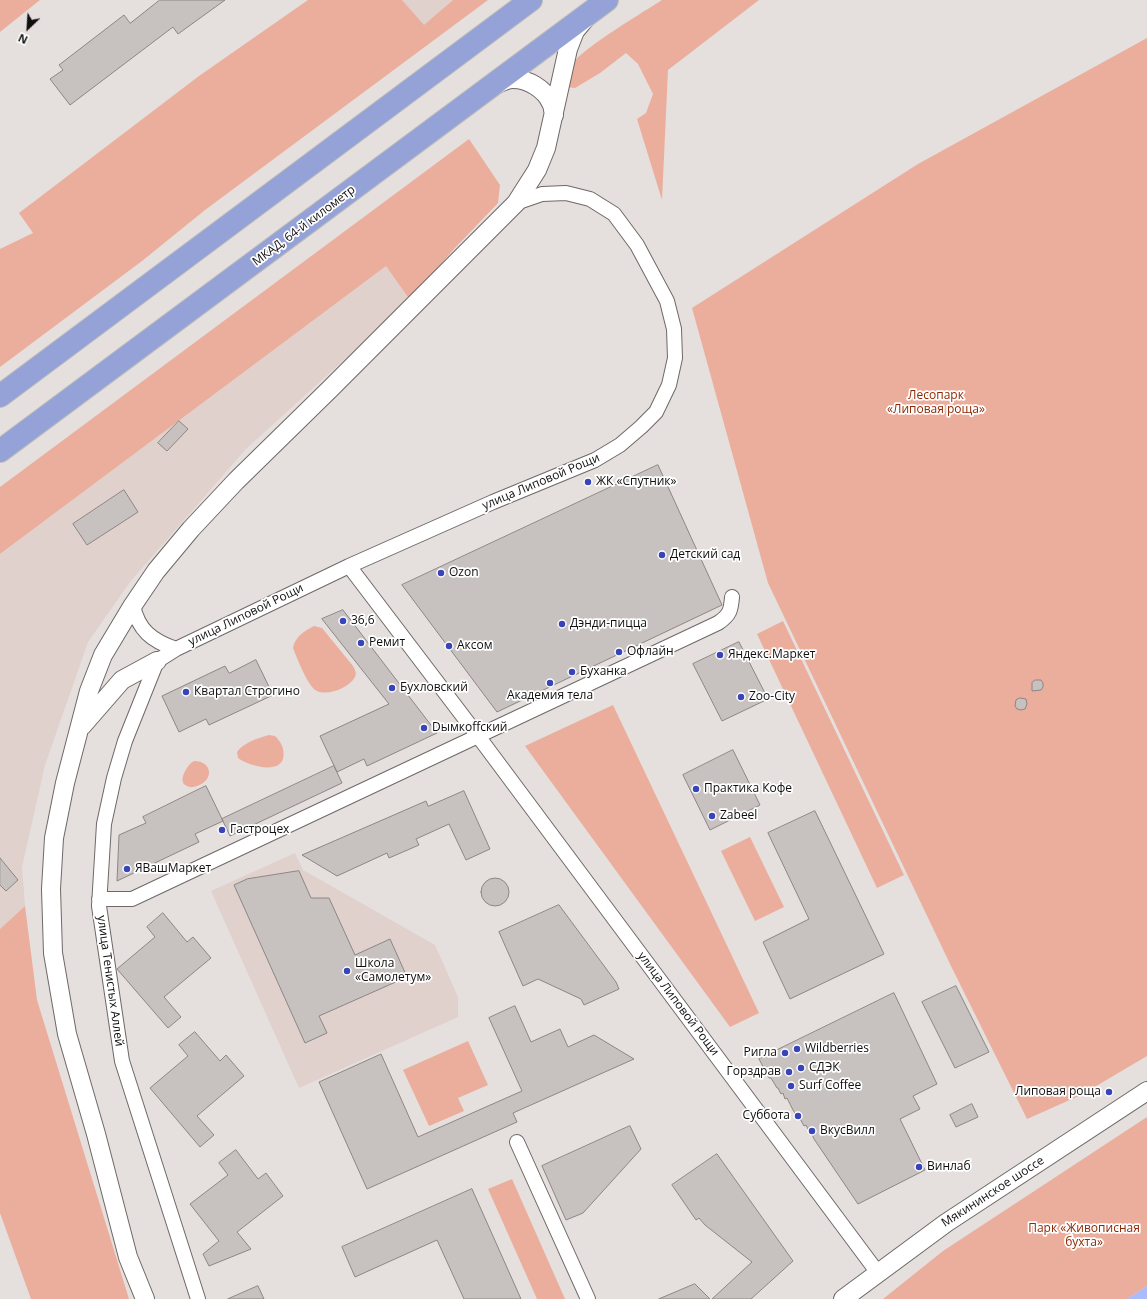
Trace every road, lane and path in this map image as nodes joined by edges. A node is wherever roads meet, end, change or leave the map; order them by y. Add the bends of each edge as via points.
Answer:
1 (531, 0) edge
2 (607, 0) edge
3 (588, 14) junction
4 (493, 86) junction
5 (554, 115) junction
6 (535, 174) junction
7 (548, 194) junction
8 (516, 203) junction
9 (0, 396) edge
10 (0, 451) edge
11 (349, 566) junction
12 (732, 597) dead end
13 (133, 605) junction
14 (176, 649) junction
15 (157, 661) junction
16 (80, 728) junction
17 (478, 736) junction
18 (99, 899) junction
19 (1147, 1091) edge
20 (517, 1142) dead end
21 (878, 1273) junction
22 (145, 1299) edge
23 (198, 1299) edge
24 (588, 1299) edge
25 (843, 1299) edge

1 - 9 highway
2 - 3 highway, МКАД, 64-й километр
3 - 4 highway, МКАД, 64-й километр
3 - 5 street via 575,31 568,48
4 - 5 street via 513,79 535,86 545,93
4 - 10 highway, МКАД, 64-й километр
5 - 6 street via 546,148
6 - 7 street via 535,180 540,188
6 - 8 street
7 - 8 street, улица Липовой Рощи
7 - 11 street, улица Липовой Рощи via 566,193 590,198 614,214 637,245 667,301 674,329 675,358 669,385 656,412 620,445 595,460
8 - 13 street via 236,481 156,571
11 - 14 street, улица Липовой Рощи
11 - 17 street, улица Липовой Рощи
12 - 17 street via 727,617 718,623
13 - 14 street via 135,616 142,628 151,637
13 - 16 street via 103,655 89,691
14 - 15 street, улица Липовой Рощи
15 - 16 street via 122,680
15 - 18 street, улица Тенистых Аллей via 125,742 112,785 104,824
16 - 22 street via 54,838 51,889 53,953 67,1034 128,1256
17 - 18 street via 132,899
17 - 21 street, улица Липовой Рощи
18 - 23 street, улица Тенистых Аллей via 122,1062
19 - 21 street, Мякининское шоссе via 946,1223
20 - 24 street
21 - 25 street, Мякининское шоссе

